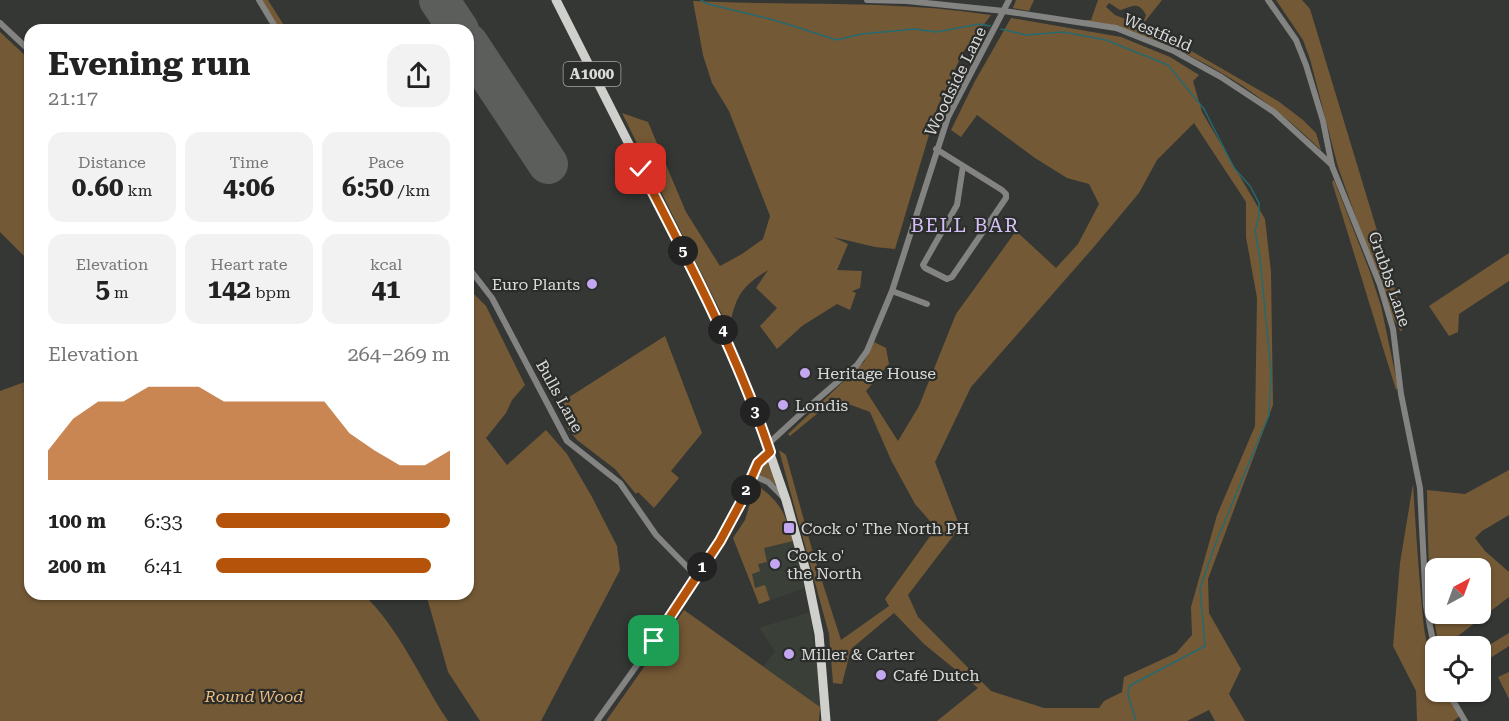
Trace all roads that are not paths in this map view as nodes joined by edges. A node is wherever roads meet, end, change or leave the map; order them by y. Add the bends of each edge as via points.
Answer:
1 (259, 0) edge
2 (556, 0) edge
3 (867, 0) edge
4 (1009, 0) edge
5 (1268, 0) edge
6 (1004, 11) junction
7 (0, 23) edge
8 (273, 24) edge
9 (24, 45) edge
10 (936, 149) junction
11 (963, 166) junction
12 (1332, 166) junction
13 (474, 275) edge
14 (892, 291) junction
15 (927, 304) dead end
16 (768, 448) junction
17 (752, 475) junction
18 (786, 500) junction
19 (696, 576) junction
20 (1432, 636) edge
21 (1454, 702) edge
22 (597, 721) edge
23 (826, 721) edge
24 (1465, 721) edge

1 - 8 street
2 - 16 main road, A1000 via 719,322
3 - 6 street, Westfield
4 - 6 street, Woodside Lane
5 - 12 street, Grubbs Lane via 1296,40 1323,121
6 - 10 street, Woodside Lane via 948,117
6 - 12 street, Westfield via 1116,28 1174,51 1274,112
7 - 9 street
10 - 11 street
10 - 14 street, Woodside Lane
11 - 11 street via 1002,190 1006,198 947,279 923,265 957,205
12 - 20 street, Grubbs Lane via 1394,329 1401,394 1420,488 1426,606
13 - 19 street, Bulls Lane via 492,298 567,441 620,483 656,535
14 - 15 street
14 - 16 street, Woodside Lane via 875,336 857,365
16 - 17 street, Woodside Lane
16 - 18 main road, A1000
17 - 18 street via 768,482
17 - 19 street, Woodside Lane via 731,523
18 - 23 main road, A1000 via 814,608 824,673
19 - 22 street, Woodside Lane
21 - 24 street

